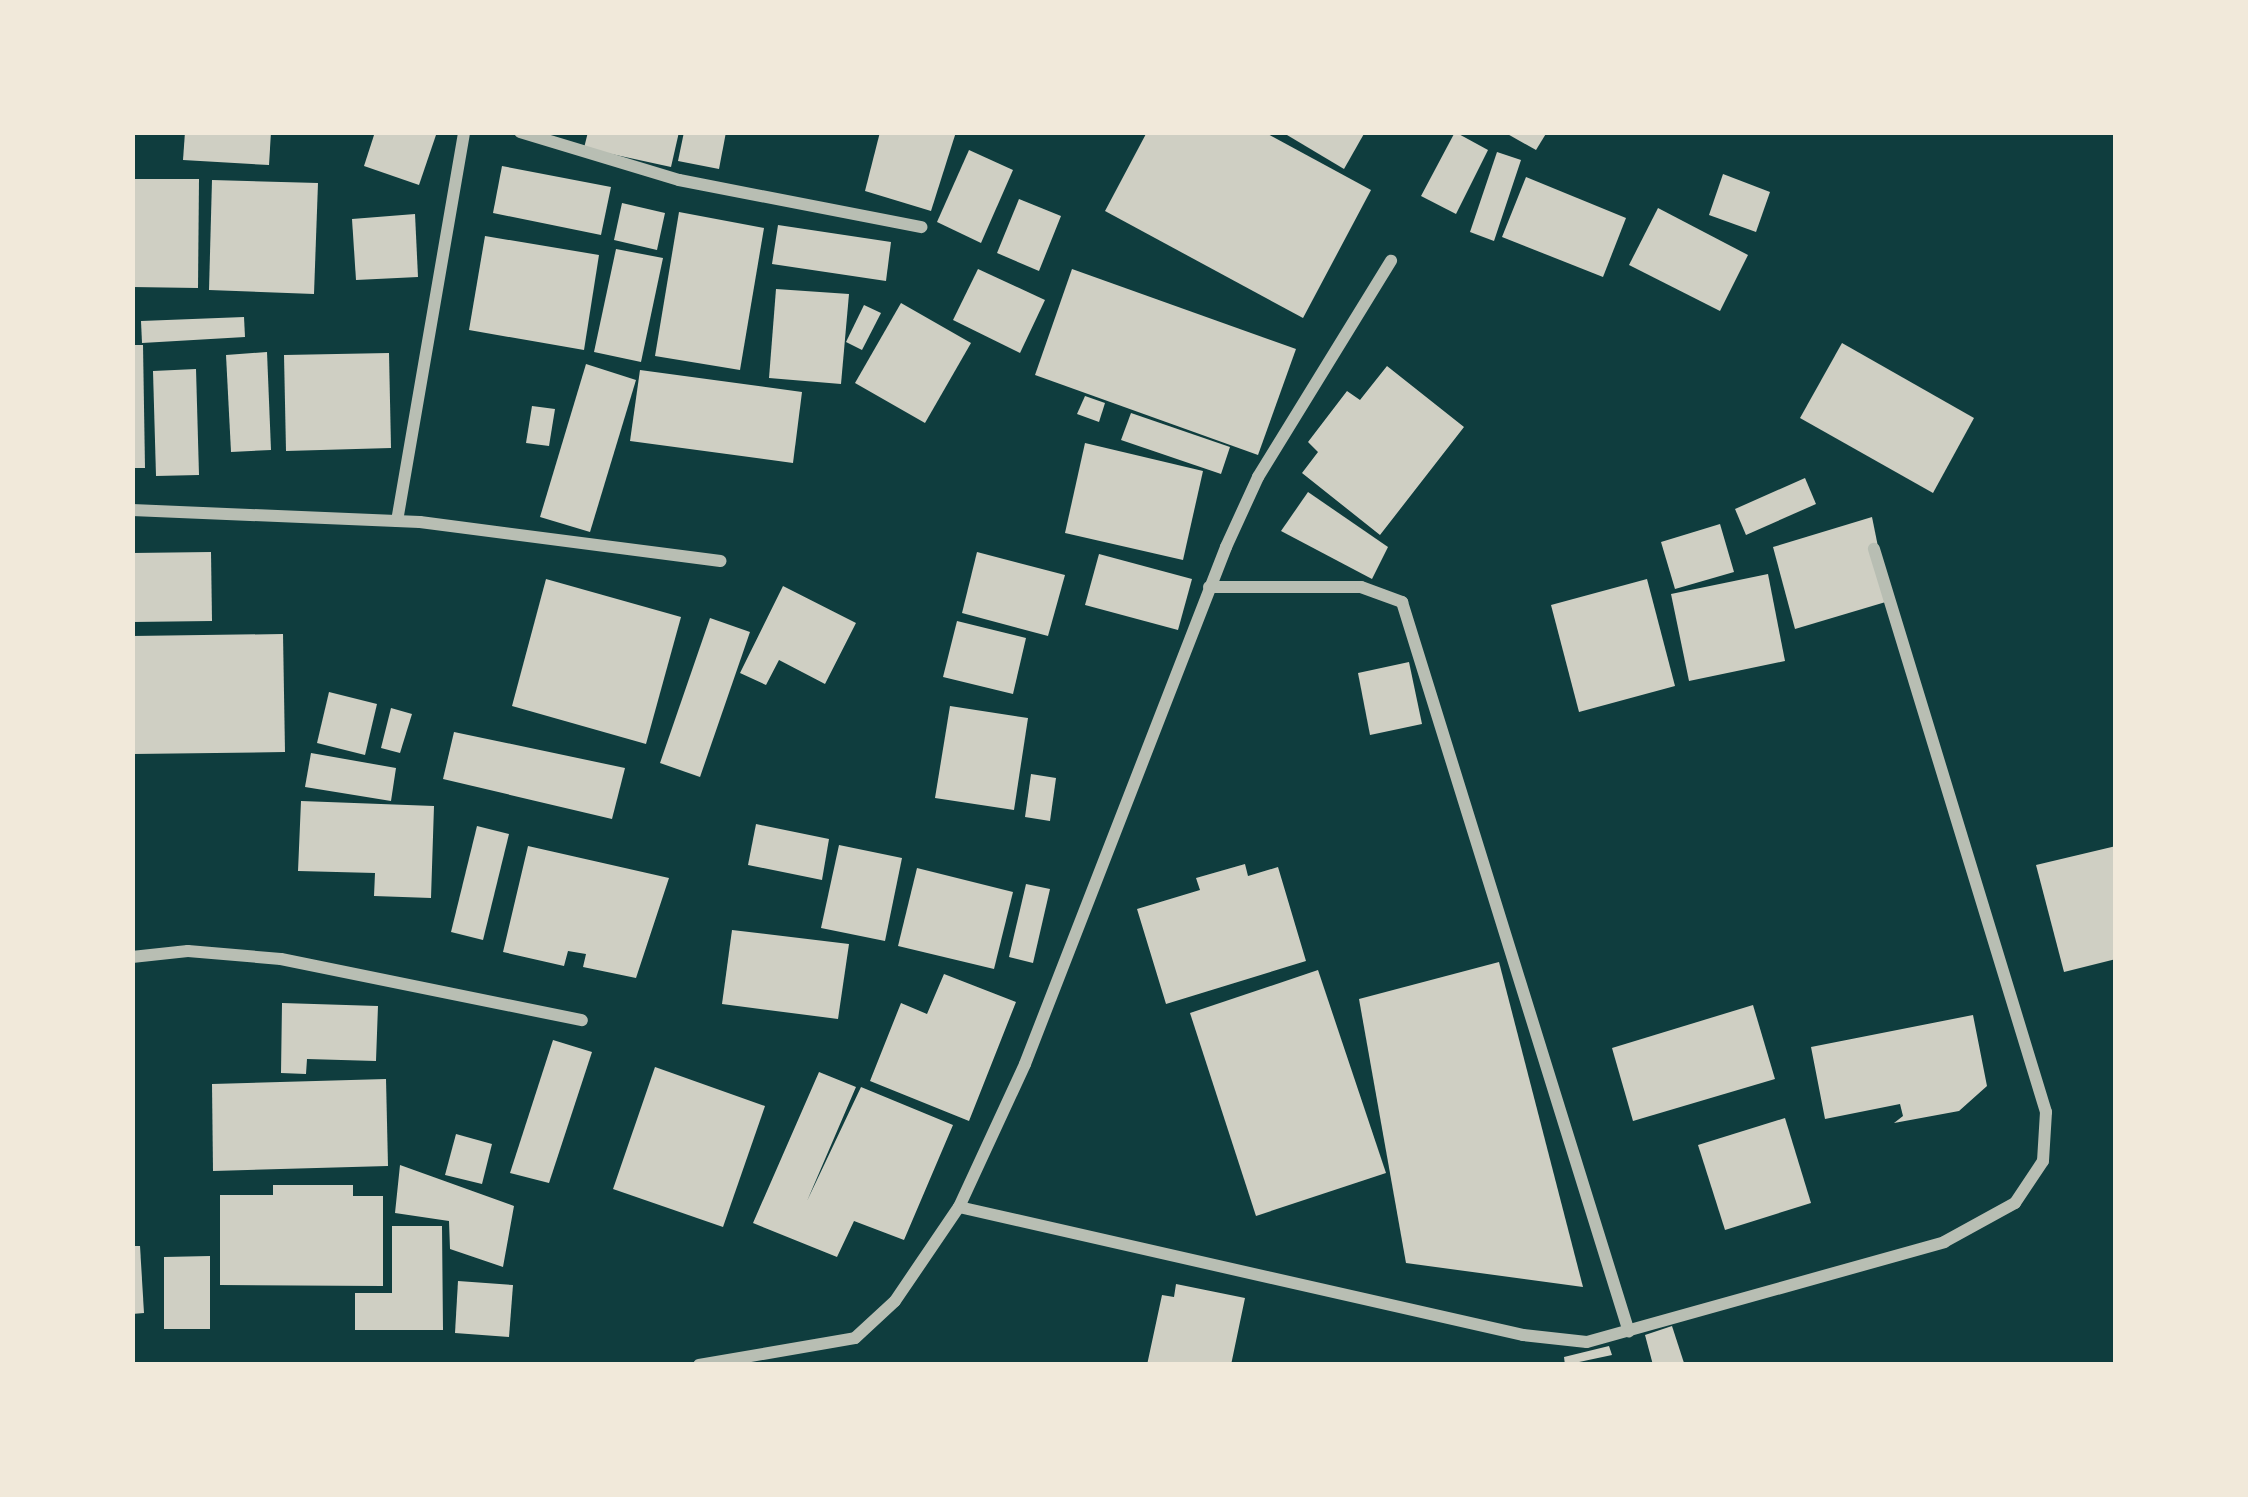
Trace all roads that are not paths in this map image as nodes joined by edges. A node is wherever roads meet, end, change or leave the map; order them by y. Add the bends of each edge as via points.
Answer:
1 (464, 132) edge
2 (520, 132) edge
3 (921, 227) dead end
4 (1391, 261) dead end
5 (132, 510) edge
6 (397, 521) junction
7 (1874, 549) dead end
8 (720, 562) dead end
9 (1209, 587) junction
10 (132, 957) edge
11 (582, 1020) dead end
12 (959, 1207) junction
13 (1629, 1332) junction
14 (699, 1365) edge

1 - 6 street
2 - 3 street via 679,180
4 - 9 street via 1258,477
5 - 6 street
6 - 8 street
7 - 13 street via 2046,1112 2043,1161 2015,1203 1944,1242
9 - 12 street via 1025,1064
9 - 13 street via 1360,587 1402,602
10 - 11 street via 188,951 281,959
12 - 13 street via 1523,1335 1588,1342
12 - 14 street via 895,1301 855,1338

